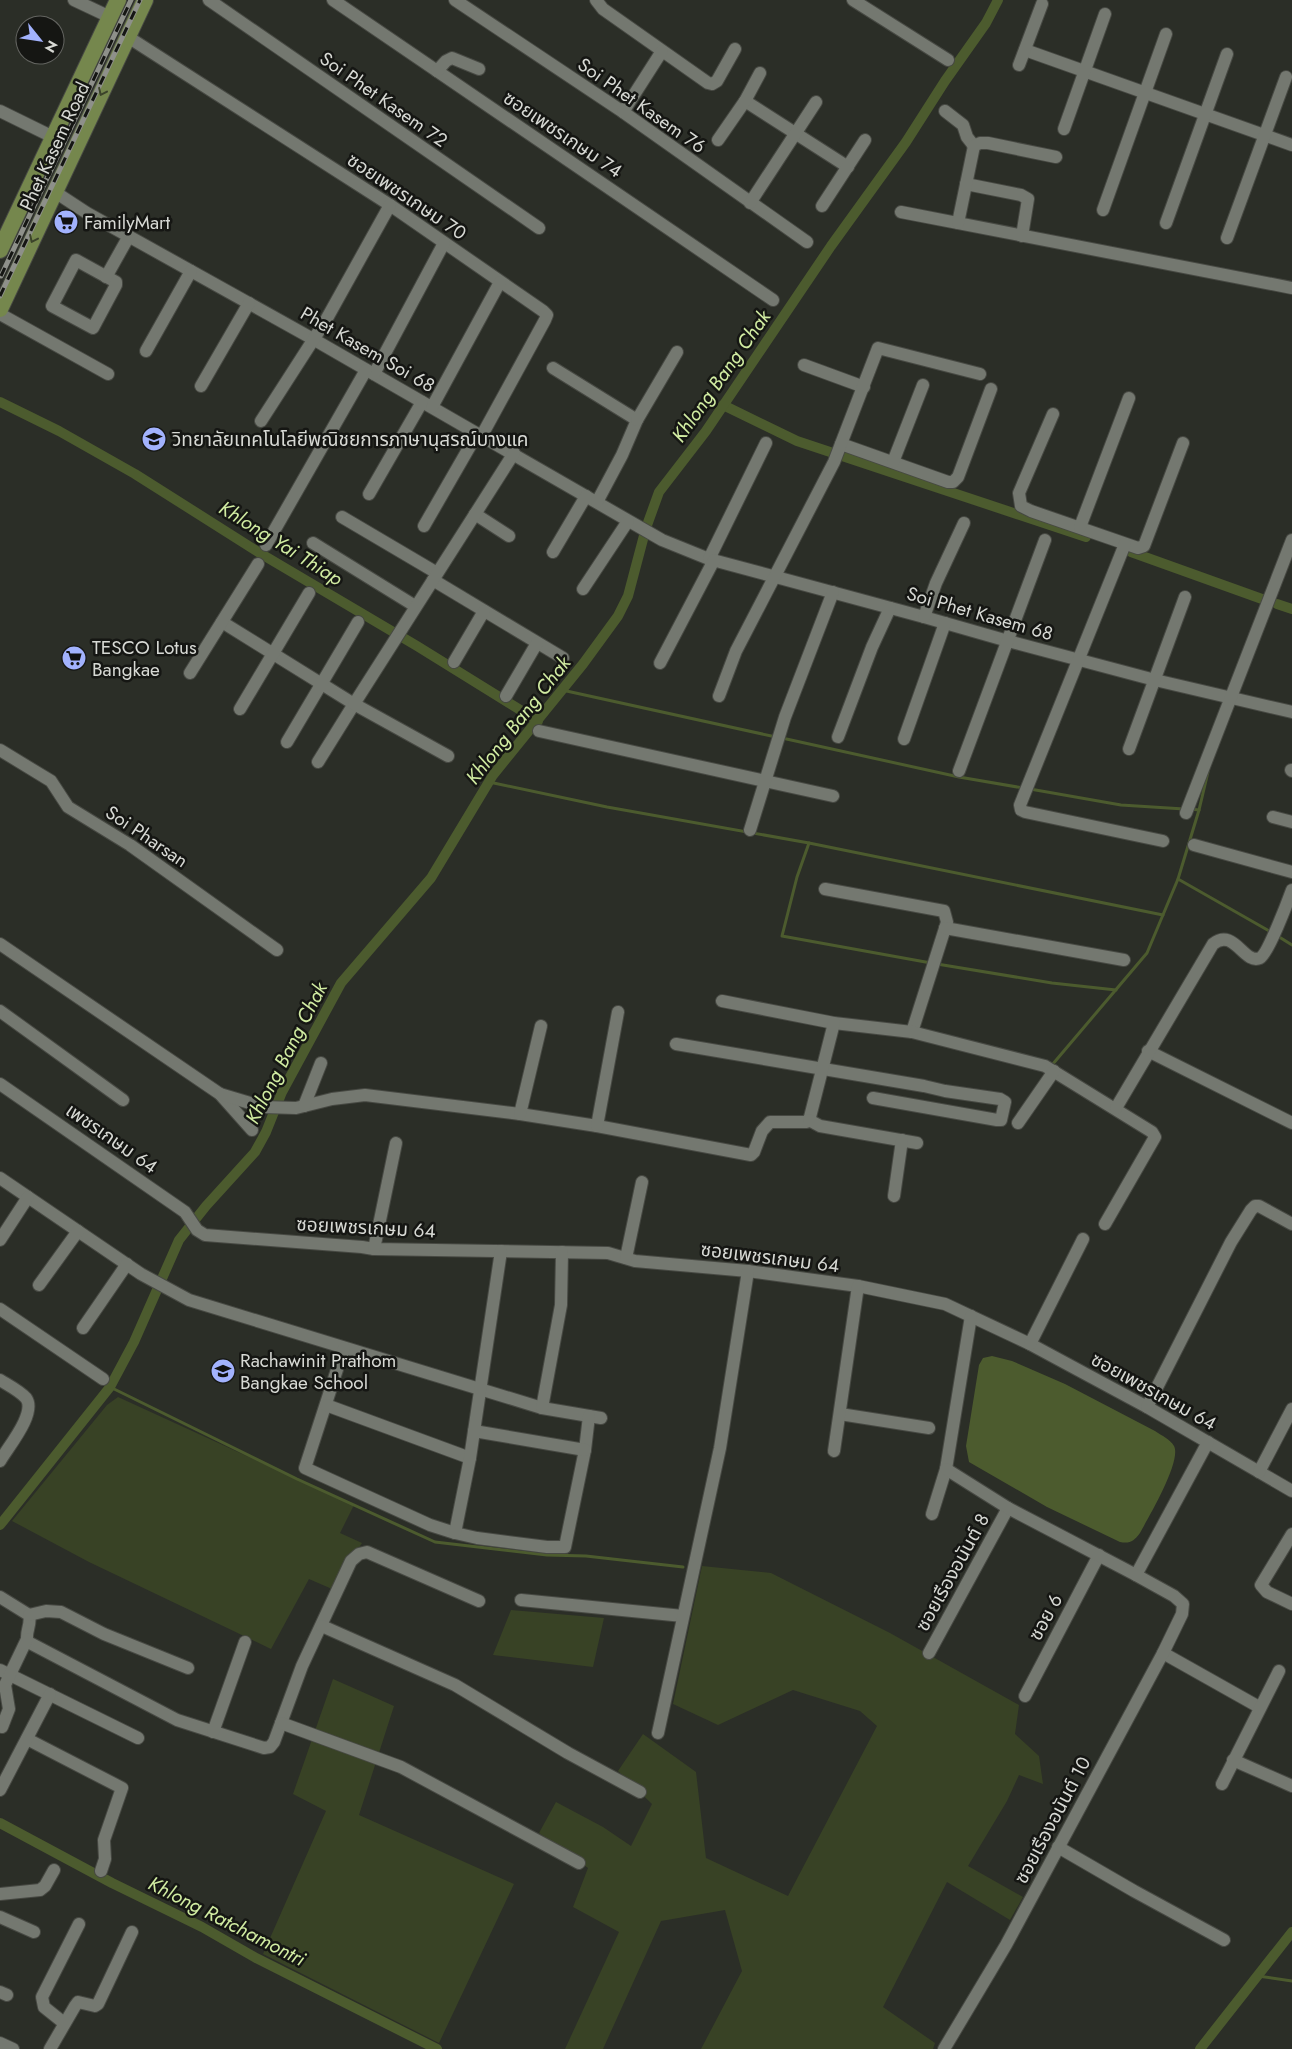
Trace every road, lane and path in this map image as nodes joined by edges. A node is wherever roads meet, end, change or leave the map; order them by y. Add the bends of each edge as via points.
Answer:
1 (74, 0) edge
2 (118, 0) edge
3 (145, 0) edge
4 (208, 0) edge
5 (333, 0) edge
6 (455, 0) edge
7 (596, 0) edge
8 (853, 0) edge
9 (1042, 4) dead end
10 (1105, 14) dead end
11 (108, 22) junction
12 (1166, 34) dead end
13 (128, 37) junction
14 (736, 49) dead end
15 (662, 50) junction
16 (1025, 50) junction
17 (1227, 54) dead end
18 (91, 57) junction
19 (948, 60) dead end
20 (1019, 66) dead end
21 (112, 69) junction
22 (479, 69) dead end
23 (1084, 70) junction
24 (437, 71) junction
25 (760, 73) dead end
26 (1286, 76) dead end
27 (1146, 93) junction
28 (744, 101) junction
29 (816, 102) dead end
30 (0, 111) edge
31 (945, 111) dead end
32 (623, 112) junction
33 (1205, 114) junction
34 (1064, 129) dead end
35 (794, 133) junction
36 (1266, 135) junction
37 (53, 137) junction
38 (718, 140) dead end
39 (865, 140) dead end
40 (1292, 145) edge
41 (974, 146) junction
42 (1056, 157) dead end
43 (848, 167) junction
44 (966, 184) junction
45 (55, 192) junction
46 (750, 203) junction
47 (390, 205) junction
48 (822, 206) dead end
49 (1103, 210) dead end
50 (901, 212) dead end
51 (958, 223) junction
52 (1166, 223) dead end
53 (539, 228) dead end
54 (129, 236) junction
55 (1022, 236) junction
56 (1227, 238) dead end
57 (807, 242) dead end
58 (444, 243) junction
59 (0, 250) edge
60 (191, 271) junction
61 (106, 277) junction
62 (500, 282) junction
63 (1292, 288) edge
64 (773, 300) dead end
65 (249, 303) junction
66 (0, 309) edge
67 (0, 314) edge
68 (313, 339) junction
69 (146, 351) dead end
70 (677, 352) dead end
71 (804, 365) dead end
72 (553, 368) dead end
73 (370, 372) junction
74 (108, 374) dead end
75 (980, 374) dead end
76 (924, 385) dead end
77 (201, 386) dead end
78 (864, 387) junction
79 (991, 389) dead end
80 (1129, 398) dead end
81 (427, 404) junction
82 (1053, 414) dead end
83 (637, 420) junction
84 (261, 421) dead end
85 (479, 436) junction
86 (766, 443) dead end
87 (1183, 444) dead end
88 (840, 447) junction
89 (514, 453) junction
90 (893, 462) junction
91 (369, 494) dead end
92 (592, 499) junction
93 (475, 514) junction
94 (342, 517) dead end
95 (632, 523) junction
96 (964, 523) dead end
97 (424, 526) dead end
98 (1080, 527) junction
99 (509, 536) dead end
100 (662, 540) joint
101 (1045, 540) dead end
102 (1292, 540) edge
103 (313, 544) dead end
104 (1125, 544) junction
105 (266, 545) dead end
106 (553, 552) dead end
107 (711, 560) junction
108 (258, 564) dead end
109 (435, 577) junction
110 (774, 577) junction
111 (583, 589) dead end
112 (833, 592) junction
113 (309, 593) dead end
114 (1185, 597) dead end
115 (890, 608) junction
116 (484, 611) junction
117 (411, 612) junction
118 (924, 617) junction
119 (222, 622) junction
120 (358, 622) dead end
121 (945, 623) junction
122 (1008, 641) junction
123 (537, 643) junction
124 (272, 654) junction
125 (563, 658) dead end
126 (1080, 660) junction
127 (454, 662) dead end
128 (660, 663) dead end
129 (190, 673) dead end
130 (1155, 680) junction
131 (321, 684) junction
132 (506, 696) dead end
133 (719, 696) dead end
134 (1232, 699) junction
135 (354, 704) junction
136 (240, 709) dead end
137 (1292, 712) edge
138 (539, 731) dead end
139 (838, 737) dead end
140 (904, 739) dead end
141 (287, 742) dead end
142 (1129, 749) dead end
143 (0, 750) edge
144 (448, 756) dead end
145 (318, 762) dead end
146 (959, 771) dead end
147 (764, 782) junction
148 (833, 796) dead end
149 (1186, 813) dead end
150 (1273, 817) dead end
151 (1292, 822) edge
152 (750, 830) dead end
153 (1163, 841) dead end
154 (1194, 845) dead end
155 (1292, 872) edge
156 (825, 888) dead end
157 (1292, 890) edge
158 (1289, 904) edge
159 (946, 928) junction
160 (0, 944) edge
161 (277, 950) dead end
162 (1124, 960) dead end
163 (722, 1001) dead end
164 (0, 1011) edge
165 (618, 1012) dead end
166 (834, 1023) junction
167 (541, 1026) dead end
168 (912, 1032) junction
169 (676, 1044) dead end
170 (1148, 1051) junction
171 (321, 1062) dead end
172 (1050, 1069) junction
173 (823, 1070) junction
174 (0, 1084) edge
175 (220, 1094) junction
176 (873, 1098) dead end
177 (123, 1100) dead end
178 (300, 1107) junction
179 (1116, 1108) junction
180 (520, 1114) junction
181 (809, 1120) junction
182 (1018, 1123) dead end
183 (1292, 1123) edge
184 (597, 1126) junction
185 (252, 1130) dead end
186 (902, 1140) junction
187 (396, 1143) dead end
188 (917, 1143) dead end
189 (0, 1178) edge
190 (642, 1182) dead end
191 (894, 1196) dead end
192 (28, 1197) junction
193 (1105, 1224) dead end
194 (1292, 1224) edge
195 (197, 1230) joint
196 (78, 1231) junction
197 (1083, 1239) dead end
198 (0, 1240) edge
199 (374, 1249) junction
200 (501, 1251) junction
201 (562, 1252) junction
202 (626, 1258) junction
203 (127, 1264) junction
204 (748, 1271) junction
205 (39, 1285) dead end
206 (858, 1286) junction
207 (0, 1309) edge
208 (971, 1316) junction
209 (83, 1328) dead end
210 (1030, 1344) junction
211 (344, 1348) junction
212 (103, 1379) dead end
213 (0, 1380) edge
214 (480, 1390) junction
215 (326, 1405) junction
216 (1147, 1407) junction
217 (542, 1408) junction
218 (1292, 1409) edge
219 (840, 1414) junction
220 (929, 1428) dead end
221 (474, 1431) junction
222 (1208, 1442) junction
223 (585, 1450) junction
224 (834, 1451) dead end
225 (470, 1458) junction
226 (0, 1461) edge
227 (946, 1469) junction
228 (1259, 1472) junction
229 (1292, 1492) edge
230 (1008, 1508) junction
231 (932, 1514) dead end
232 (455, 1533) junction
233 (1292, 1534) edge
234 (1099, 1556) junction
235 (1136, 1575) junction
236 (0, 1597) edge
237 (521, 1600) dead end
238 (479, 1601) dead end
239 (1292, 1604) edge
240 (29, 1615) junction
241 (684, 1616) junction
242 (322, 1626) junction
243 (27, 1640) junction
244 (245, 1642) dead end
245 (929, 1653) dead end
246 (1163, 1653) junction
247 (188, 1668) dead end
248 (1279, 1670) dead end
249 (5, 1673) edge
250 (50, 1694) junction
251 (1025, 1696) dead end
252 (1259, 1707) junction
253 (281, 1723) junction
254 (2, 1727) dead end
255 (213, 1732) junction
256 (658, 1733) dead end
257 (138, 1738) dead end
258 (27, 1739) junction
259 (1233, 1760) junction
260 (1222, 1784) dead end
261 (1292, 1786) edge
262 (0, 1790) edge
263 (640, 1792) dead end
264 (1058, 1846) junction
265 (579, 1863) dead end
266 (54, 1870) dead end
267 (101, 1871) dead end
268 (0, 1894) edge
269 (0, 1917) edge
270 (79, 1924) dead end
271 (34, 1932) dead end
272 (132, 1932) dead end
273 (1224, 1940) dead end
274 (64, 2023) junction
275 (50, 2049) edge
276 (944, 2049) edge

1 - 11 street
2 - 11 main road, Phet Kasem Road
3 - 13 main road, Phet Kasem Road
4 - 53 street, Soi Phet Kasem 72
5 - 24 street, ซอยเพชรเกษม 74
6 - 32 street, Soi Phet Kasem 76
7 - 15 street via 598,5
8 - 19 street
9 - 16 street
10 - 23 street
11 - 13 main road
11 - 18 main road, Phet Kasem Road
12 - 27 street
13 - 21 main road, Phet Kasem Road
13 - 47 street, ซอยเพชรเกษม 70
14 - 15 street via 712,84
15 - 32 street
16 - 20 street
16 - 23 street
17 - 33 street
18 - 21 main road
18 - 37 main road, Phet Kasem Road
21 -> 45 main road, Phet Kasem Road
22 - 24 street via 452,58
23 - 27 street
23 - 34 street
24 - 64 street, ซอยเพชรเกษม 74
25 - 28 street
26 - 36 street
27 - 33 street
27 - 49 street
28 - 35 street
28 - 38 street
29 - 35 street
30 - 37 street
31 - 41 street via 963,125
32 - 46 street, Soi Phet Kasem 76
33 - 36 street
33 - 52 street
35 - 43 street
35 - 46 street
36 - 40 street
36 - 56 street
37 - 59 main road, Phet Kasem Road
39 - 43 street
41 - 42 street via 988,143
41 - 44 street
43 - 48 street
44 - 51 street
44 - 55 street via 1028,199
45 - 54 street, Phet Kasem Soi 68
45 -> 66 main road, Phet Kasem Road
46 - 57 street, Soi Phet Kasem 76
47 - 58 street, ซอยเพชรเกษม 70
47 - 68 street
50 - 51 street
51 - 55 street
54 - 60 street, Phet Kasem Soi 68
54 - 61 street
55 - 63 street
58 - 62 street, ซอยเพชรเกษม 70
58 - 73 street
60 - 65 street, Phet Kasem Soi 68
60 - 69 street
61 - 61 street via 116,285 93,328 52,307 76,260
62 - 81 street
62 - 85 street, ซอยเพชรเกษม 70 via 546,315
65 - 68 street, Phet Kasem Soi 68
65 - 77 street
67 - 74 street
68 - 73 street, Phet Kasem Soi 68
68 - 84 street
70 - 83 street
71 - 78 street
72 - 83 street
73 - 81 street, Phet Kasem Soi 68
73 - 105 street
75 - 78 street via 878,348
76 - 90 street
78 - 88 street
79 - 90 street via 953,482
80 - 98 street
81 - 85 street, Phet Kasem Soi 68
81 - 91 street
82 - 98 street via 1019,493 1021,506
83 - 92 street via 622,455
85 - 89 street, Phet Kasem Soi 68
85 - 97 street
86 - 107 street
87 - 104 street via 1144,546 1138,548
88 - 90 street
88 - 110 street
89 - 92 street, Phet Kasem Soi 68
89 - 93 street
92 - 95 street, Phet Kasem Soi 68
92 - 106 street
93 - 99 street
93 - 109 street
94 - 109 street
95 - 100 street, Phet Kasem Soi 68
95 - 111 street
96 - 118 street
98 - 104 street
100 - 107 street, Soi Phet Kasem 68
101 - 122 street
102 - 134 street
103 - 117 street
104 - 126 street
107 - 110 street, Soi Phet Kasem 68
107 - 128 street
108 - 119 street
109 - 116 street
109 - 117 street
110 - 112 street, Soi Phet Kasem 68
110 - 133 street via 736,651
112 - 115 street, Soi Phet Kasem 68
112 - 147 street
113 - 124 street
114 - 130 street
115 - 118 street, Soi Phet Kasem 68
115 - 139 street
116 - 123 street
116 - 127 street
117 - 135 street
118 - 121 street, Soi Phet Kasem 68
119 - 124 street
119 - 129 street
120 - 131 street
121 - 122 street, Soi Phet Kasem 68
121 - 140 street
122 - 126 street, Soi Phet Kasem 68
122 - 146 street
123 - 125 street
123 - 132 street
124 - 131 street
124 - 136 street
126 - 130 street, Soi Phet Kasem 68
126 - 153 street via 1020,805 1021,810
130 - 134 street, Soi Phet Kasem 68
130 - 142 street
131 - 135 street
131 - 141 street
134 - 137 street, Soi Phet Kasem 68
134 - 149 street
135 - 144 street
135 - 145 street
138 - 147 street
143 - 161 street, Soi Pharsan via 51,781 68,807 130,845
147 - 148 street
147 - 152 street
150 - 151 street
154 - 155 street
156 - 159 street via 944,911
157 - 158 street
158 - 170 street via 1264,955 1259,958 1253,958 1228,940 1212,944
159 - 162 street
159 - 168 street
160 - 175 street
163 - 166 street
164 - 177 street
165 - 184 street
166 - 168 street
166 - 173 street
167 - 180 street
168 - 172 street
169 - 173 street
170 - 179 street
170 - 183 street
171 - 178 street
172 - 179 street
172 - 182 street
173 - 176 street via 1000,1099 1005,1104 1001,1120 997,1120
173 - 181 street
174 - 195 street, เพชรเกษม 64 via 185,1212
175 - 178 street via 263,1107
175 - 185 street
178 - 180 street via 365,1095
179 - 193 street via 1155,1136
180 - 184 street
181 - 184 street via 770,1122 751,1155
181 - 186 street via 820,1126
186 - 188 street
186 - 191 street
187 - 199 street
189 - 192 street
190 - 202 street
192 - 196 street
192 - 198 street
194 - 216 street via 1259,1206 1251,1210 1231,1242
195 - 199 street, ซอยเพชรเกษม 64 via 205,1235
196 - 203 street
196 - 205 street
197 - 210 street
199 - 200 street, ซอยเพชรเกษม 64
200 - 201 street, ซอยเพชรเกษม 64
200 - 214 street
201 - 202 street, ซอยเพชรเกษม 64 via 608,1253
201 - 217 street via 561,1305
202 - 204 street, ซอยเพชรเกษม 64
203 - 209 street
203 - 211 street via 189,1300
204 - 206 street, ซอยเพชรเกษม 64
204 - 241 street via 720,1448
206 - 208 street, ซอยเพชรเกษม 64 via 933,1300
206 - 219 street
207 - 212 street
208 - 210 street, ซอยเพชรเกษม 64
208 - 227 street
210 - 216 street, ซอยเพชรเกษม 64
211 - 214 street
211 - 215 street
213 - 226 street via 26,1398 30,1408
214 - 217 street
214 - 221 street
215 - 225 street
215 - 232 street via 306,1468 430,1525
216 - 222 street, ซอยเพชรเกษม 64
217 - 223 street via 595,1417
218 - 228 street
219 - 220 street
219 - 224 street
221 - 223 street
221 - 225 street
222 - 228 street, ซอยเพชรเกษม 64
222 - 235 street
223 - 232 street via 566,1547
225 - 232 street
227 - 230 street
227 - 231 street
228 - 229 street, ซอยเพชรเกษม 64
230 - 234 street
230 - 245 street, ซอยเรืองอนันต์ 8
233 - 239 street via 1261,1585 1266,1592
234 - 235 street
234 - 251 street, ซอย 6
235 - 246 street, ซอยเรืองอนันต์ 10 via 1183,1604 1182,1614
236 - 240 street
237 - 241 street
238 - 242 street via 367,1552 351,1561
240 - 243 street
240 - 247 street via 46,1610 62,1612 104,1634
241 - 256 street
242 - 253 street via 302,1666
242 - 263 street via 454,1685
243 - 249 street
243 - 255 street via 177,1720
244 - 255 street
246 - 252 street
246 - 264 street, ซอยเรืองอนันต์ 10
248 - 252 street
249 - 250 street
249 - 254 street via 9,1709
250 - 257 street
250 - 258 street
252 - 259 street
253 - 255 street via 270,1747 264,1748
253 - 265 street via 401,1767
258 - 262 street
258 - 267 street via 122,1788 104,1840 105,1858
259 - 260 street
259 - 261 street
264 - 273 street
264 - 276 street, ซอยเรืองอนันต์ 10 via 1006,1945
266 - 268 street via 40,1890
269 - 271 street
270 - 274 street via 42,1997 44,2007
272 - 274 street via 98,2004 78,2002
274 - 275 street

